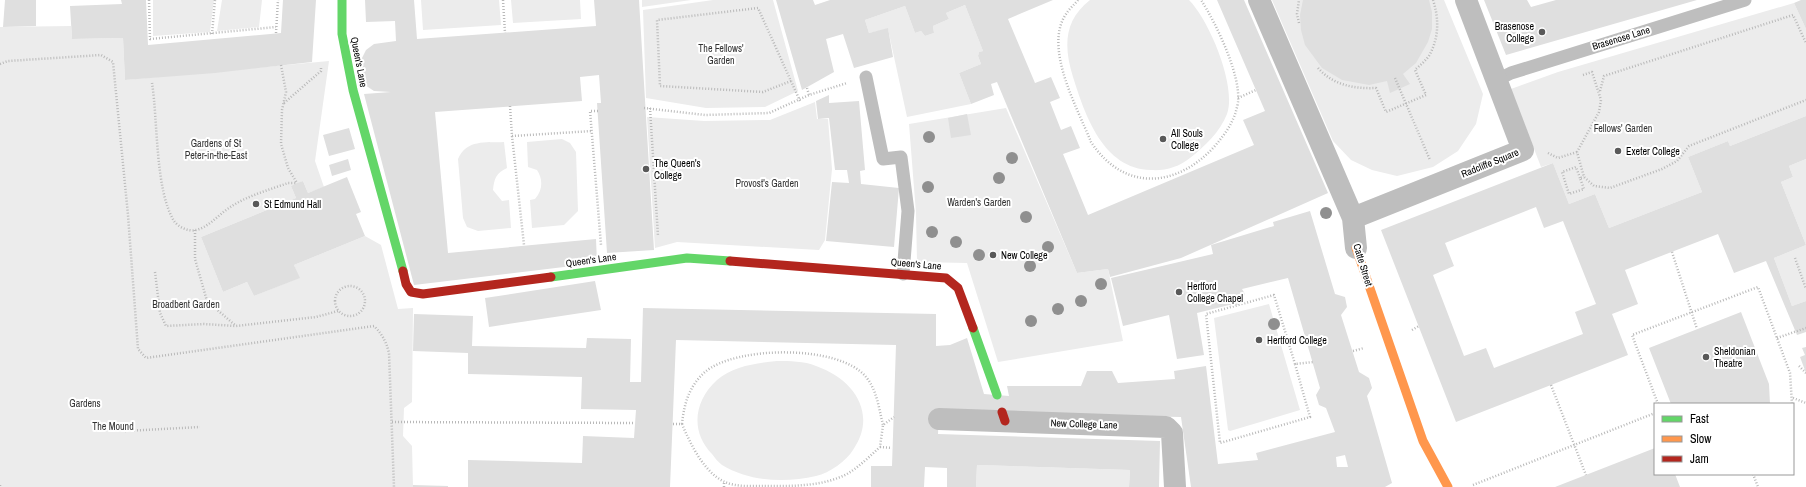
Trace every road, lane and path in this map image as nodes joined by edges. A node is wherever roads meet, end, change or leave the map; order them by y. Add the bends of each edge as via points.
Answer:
1 (150, 0) edge
2 (215, 0) edge
3 (278, 0) edge
4 (342, 0) edge
5 (503, 0) edge
6 (1078, 0) edge
7 (1201, 0) edge
8 (1259, 0) edge
9 (1299, 0) edge
10 (1432, 0) edge
11 (1466, 0) edge
12 (1745, 0) edge
13 (1299, 25) dead end
14 (276, 28) junction
15 (276, 33) dead end
16 (505, 33) dead end
17 (212, 34) junction
18 (1806, 43) edge
19 (321, 61) dead end
20 (0, 64) edge
21 (281, 65) dead end
22 (1316, 65) dead end
23 (1577, 76) dead end
24 (866, 77) joint
25 (1395, 78) dead end
26 (1497, 80) junction
27 (791, 81) junction
28 (152, 83) dead end
29 (806, 88) dead end
30 (1256, 90) dead end
31 (1600, 91) junction
32 (809, 95) junction
33 (1238, 98) junction
34 (1806, 100) edge
35 (800, 101) junction
36 (284, 103) junction
37 (1406, 103) junction
38 (510, 106) dead end
39 (644, 108) dead end
40 (650, 108) junction
41 (598, 111) dead end
42 (592, 131) junction
43 (512, 136) junction
44 (1542, 151) dead end
45 (1577, 152) junction
46 (1433, 168) dead end
47 (1584, 177) junction
48 (1580, 178) junction
49 (1353, 218) junction
50 (195, 230) junction
51 (658, 241) dead end
52 (524, 245) dead end
53 (1356, 248) joint
54 (602, 251) dead end
55 (1672, 252) dead end
56 (1795, 258) dead end
57 (155, 272) dead end
58 (903, 274) junction
59 (1806, 289) edge
60 (338, 311) junction
61 (1691, 312) junction
62 (236, 326) junction
63 (1806, 328) edge
64 (1697, 329) dead end
65 (1777, 338) junction
66 (1312, 362) dead end
67 (1295, 364) junction
68 (1799, 366) dead end
69 (1806, 373) edge
70 (1551, 385) dead end
71 (997, 395) dead end
72 (1793, 398) junction
73 (1658, 403) edge
74 (1792, 403) edge
75 (1806, 403) edge
76 (1654, 413) edge
77 (894, 417) dead end
78 (939, 419) dead end
79 (392, 422) junction
80 (635, 424) dead end
81 (673, 424) dead end
82 (682, 424) junction
83 (883, 425) junction
84 (200, 427) dead end
85 (125, 431) dead end
86 (1574, 445) junction
87 (880, 447) junction
88 (892, 448) dead end
89 (1586, 475) dead end
90 (1753, 475) edge
91 (724, 482) junction
92 (1475, 484) dead end
93 (394, 487) edge
94 (724, 487) edge
95 (1176, 487) edge
96 (1448, 487) edge
97 (1758, 487) edge

1 - 17 path via 150,39
2 - 17 path
3 - 14 path
4 - 58 street, Queen's Lane via 342,34 353,90 406,284 412,292 423,294 687,258
5 - 16 path
6 - 33 path via 1065,15 1058,36 1062,70 1096,150 1132,177 1156,179 1186,170 1207,154 1226,134 1234,118
7 - 33 path via 1228,56
8 - 49 street, Catte Street
9 - 13 path
10 - 37 path via 1437,12 1438,30 1429,56 1415,70 1426,95
11 - 26 street, Radcliffe Square
12 - 26 lane, Brasenose Lane via 1511,73
14 - 15 path
14 - 17 path
18 - 31 path via 1793,15 1604,76
19 - 36 path via 321,71
20 - 79 path via 8,61 101,55 113,62 138,349 146,358 374,326 381,332 389,353
21 - 36 path via 286,92
22 - 37 path via 1342,85 1361,89 1376,88 1386,112
23 - 31 path via 1592,72
24 - 32 path
24 - 58 lane via 883,159 901,157 908,211
25 - 37 path
26 - 49 street, Radcliffe Square via 1523,150
27 - 27 path via 758,8 657,20 660,86 763,92
27 - 35 path
28 - 50 path via 158,157 167,205 175,222 183,228
29 - 32 path
30 - 33 path
31 - 45 path via 1599,112
32 - 35 path
34 - 47 path via 1689,146 1677,161 1662,169 1610,188 1594,186
35 - 40 path via 770,113 705,115
36 - 50 path via 281,144 288,168 297,183 288,183 229,207 208,225
37 - 46 path
38 - 43 path
39 - 40 path
40 - 51 path
41 - 42 path via 590,111
42 - 43 path
42 - 54 path
43 - 52 path
44 - 45 path via 1558,158
45 - 47 path
47 - 48 path
48 - 48 path via 1584,189 1569,194 1562,172 1576,167
49 - 53 street, Catte Street
50 - 62 path via 195,259 207,301
53 - 96 street, Catte Street via 1423,441
55 - 61 path
56 - 59 path
57 - 62 path via 160,313 166,326
58 - 71 street, Queen's Lane via 946,278 958,288
60 - 60 path via 352,316 361,312 365,298 360,289 350,286 340,288 334,302
60 - 62 path via 316,317
61 - 64 path
61 - 65 path via 1758,287
61 - 73 path via 1632,335
63 - 65 path
65 - 72 path via 1790,373
66 - 67 path
67 - 67 path via 1310,417 1220,443 1206,314 1274,295
68 - 69 path
70 - 86 path
72 - 74 path
72 - 75 path
76 - 86 path
77 - 83 path
78 - 95 street, New College Lane via 1004,417 1166,427 1172,433
79 - 80 path
79 - 93 path
81 - 82 path
82 - 83 path via 684,404 705,372 727,359 768,352 819,356 847,362 866,376 876,395
82 - 91 path via 692,446 707,467
83 - 87 path
84 - 85 path
86 - 89 path
86 - 92 path
87 - 88 path
87 - 91 path via 847,474 815,485 743,485
90 - 97 path
91 - 94 path

